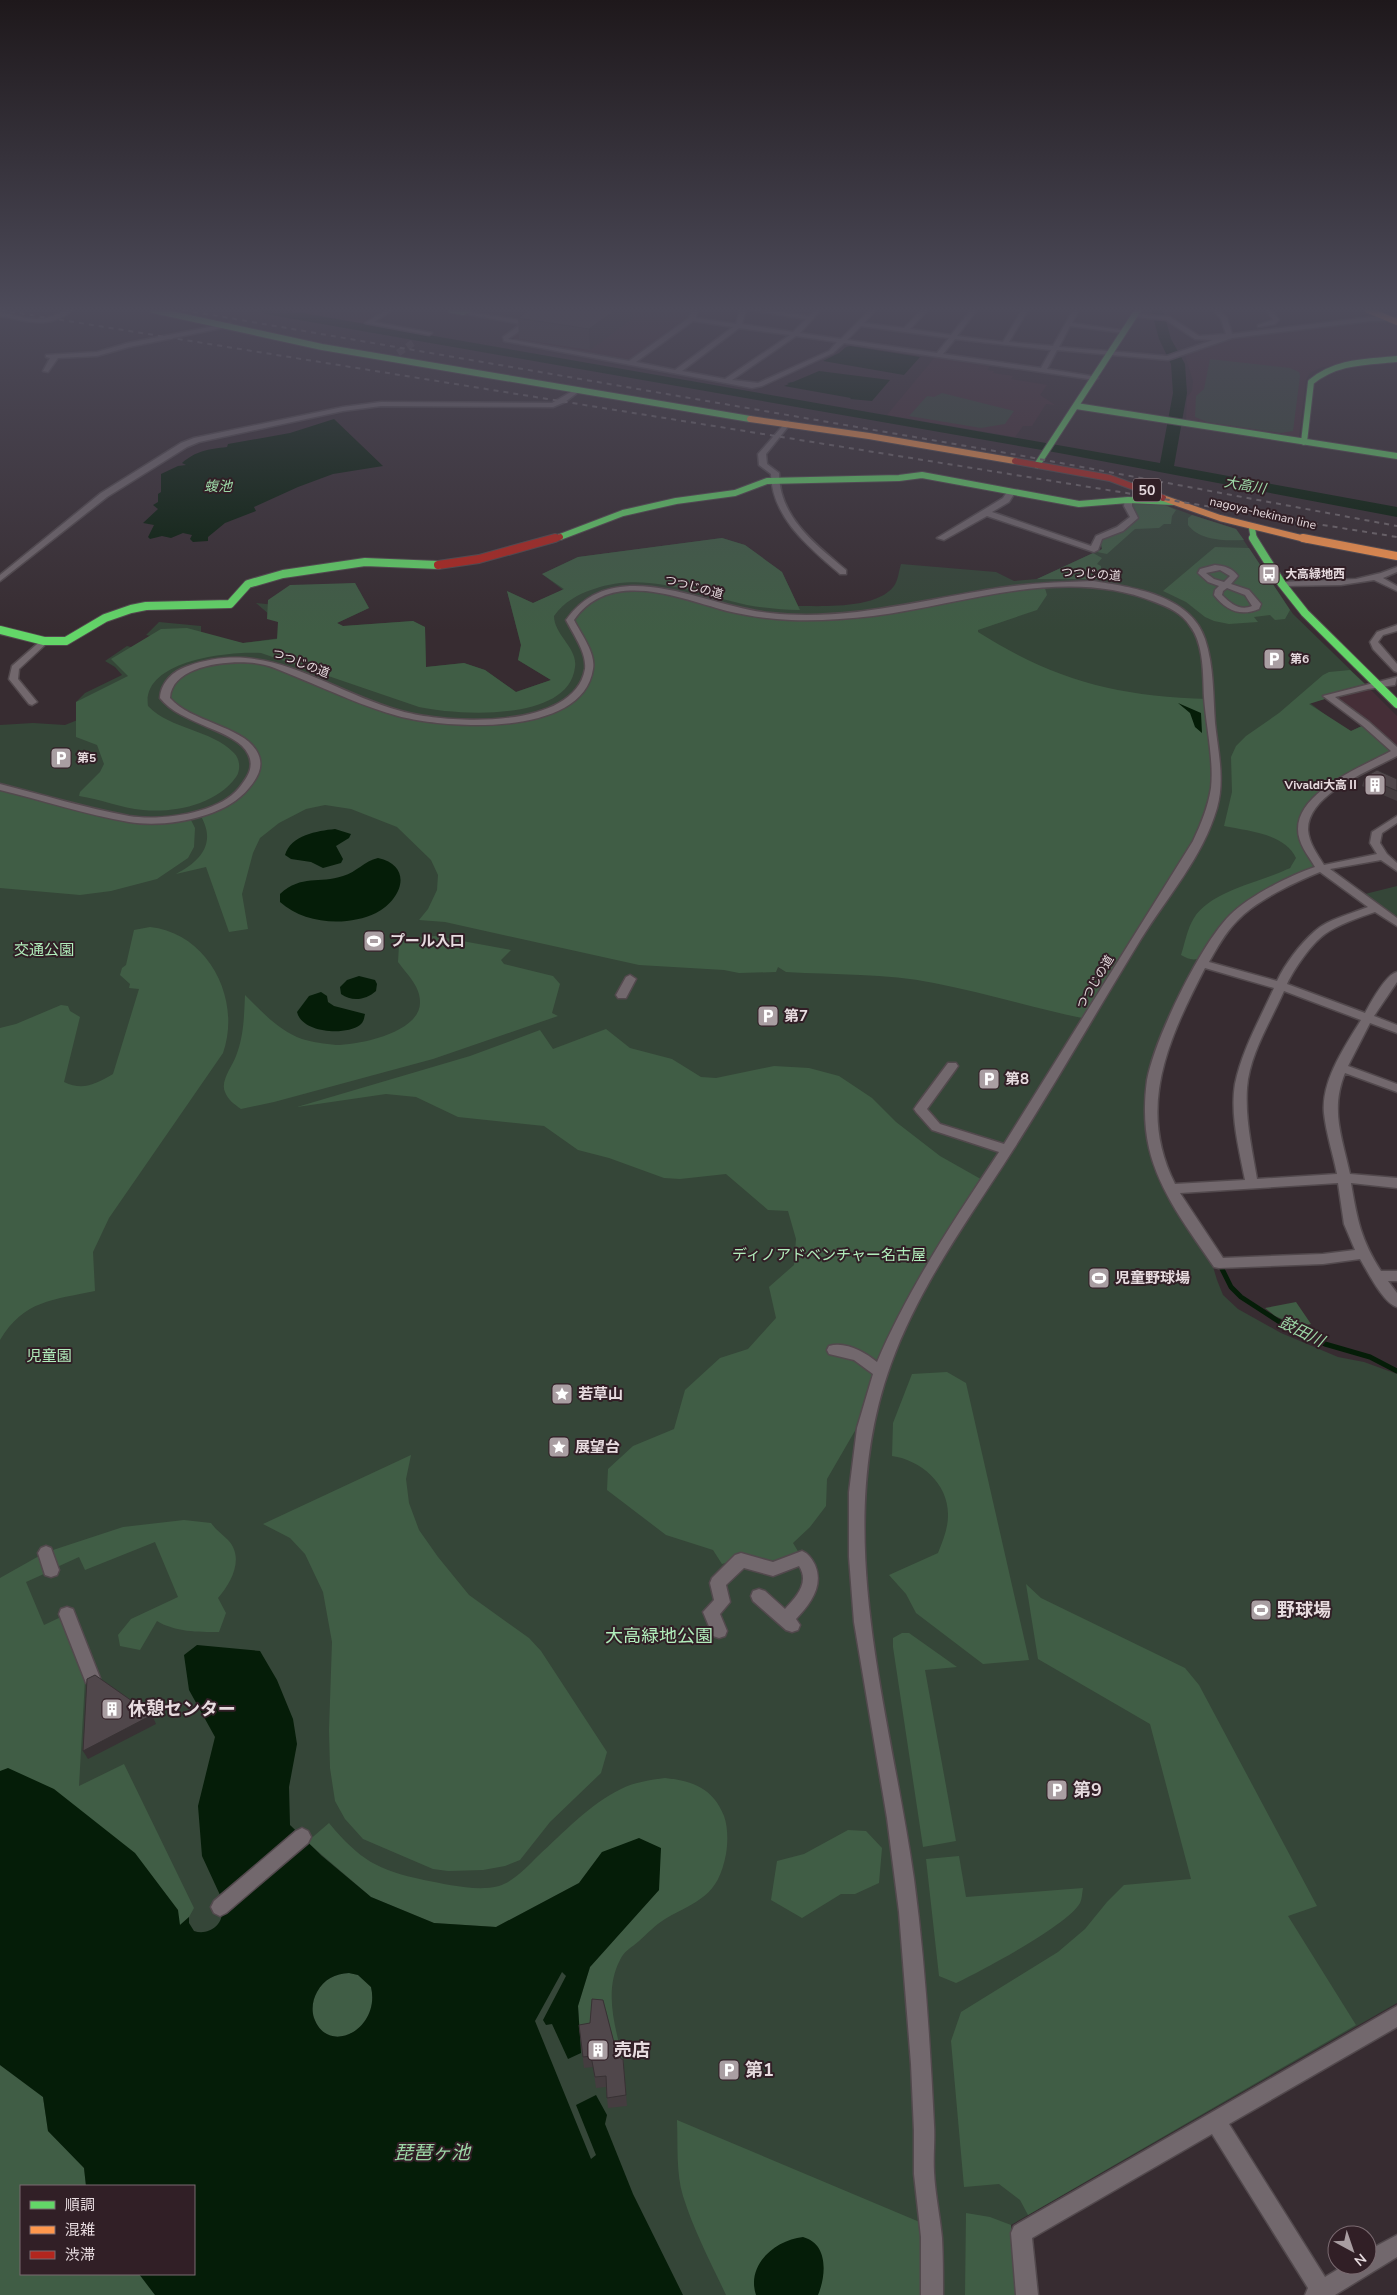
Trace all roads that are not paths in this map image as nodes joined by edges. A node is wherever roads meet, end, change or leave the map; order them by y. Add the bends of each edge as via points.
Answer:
1 (310, 417) edge
2 (740, 417) edge
3 (1069, 417) edge
4 (1147, 417) edge
5 (1307, 417) edge
6 (787, 423) junction
7 (1304, 442) junction
8 (1397, 456) edge
9 (1037, 466) junction
10 (774, 480) junction
11 (1012, 491) junction
12 (1128, 500) junction
13 (1173, 502) junction
14 (986, 513) junction
15 (1252, 528) junction
16 (941, 538) dead end
17 (1397, 556) edge
18 (1397, 569) edge
19 (843, 572) dead end
20 (1377, 578) junction
21 (0, 579) edge
22 (1282, 584) junction
23 (1397, 589) edge
24 (1397, 628) edge
25 (0, 630) edge
26 (44, 641) junction
27 (1397, 670) edge
28 (1397, 680) edge
29 (1377, 685) junction
30 (32, 702) dead end
31 (1397, 704) edge
32 (1397, 752) edge
33 (0, 786) edge
34 (69, 797) dead end
35 (84, 801) dead end
36 (1397, 819) edge
37 (1383, 856) junction
38 (1321, 868) junction
39 (1397, 868) edge
40 (1375, 908) junction
41 (1397, 923) edge
42 (1202, 964) junction
43 (1397, 975) edge
44 (630, 979) dead end
45 (1281, 986) junction
46 (622, 995) dead end
47 (1368, 1019) junction
48 (1397, 1029) edge
49 (952, 1066) dead end
50 (1342, 1068) junction
51 (1397, 1088) edge
52 (1007, 1150) junction
53 (1344, 1178) junction
54 (1397, 1183) edge
55 (1252, 1184) junction
56 (1172, 1189) junction
57 (1363, 1254) junction
58 (1378, 1276) junction
59 (1397, 1276) edge
60 (1397, 1302) edge
61 (834, 1350) dead end
62 (880, 1371) junction
63 (46, 1553) dead end
64 (51, 1570) dead end
65 (759, 1596) dead end
66 (66, 1614) dead end
67 (718, 1631) dead end
68 (92, 1678) edge
69 (302, 1837) dead end
70 (220, 1907) dead end
71 (1397, 2016) edge
72 (1215, 2121) junction
73 (1397, 2245) edge
74 (1377, 2257) edge
75 (1348, 2275) edge
76 (1319, 2293) edge
77 (932, 2295) edge
78 (1027, 2295) edge

1 - 21 street via 184,445 104,494
2 - 6 street, nagoya-hekinan line / 50
3 - 9 street
4 - 7 street
5 - 7 street
6 - 9 street, nagoya-hekinan line / 50
6 - 10 street via 762,454 763,465 775,474
7 - 8 street
9 - 13 street, nagoya-hekinan line / 50 via 1110,478
10 - 11 street via 922,475
10 - 19 street via 781,506 803,537
10 - 26 street via 735,493 623,513 558,538 480,560 430,566 365,562 306,569 248,584 230,604 131,608 105,618 66,641
11 - 12 street via 1079,504
11 - 14 street via 1006,500
12 - 13 street
12 - 14 street via 1134,518 1120,529 1099,538 1094,550
13 - 15 street, nagoya-hekinan line / 50
14 - 16 street
15 - 17 street, nagoya-hekinan line / 50
15 - 22 street via 1252,536
18 - 20 street
20 - 22 street
20 - 23 street
22 - 29 street via 1305,613
24 - 27 street via 1377,635 1374,642
25 - 26 street
26 - 30 street via 15,668 13,680
28 - 29 street
29 - 31 street
29 - 32 street via 1328,696
32 - 38 street via 1322,793 1310,806 1304,820 1304,838
33 - 52 street, つつじの道 via 142,820 189,816 233,799 256,772 256,760 251,749 237,738 175,711 165,698 169,683 177,677 216,662 261,661 418,718 467,723 538,715 568,702 587,679 586,653 570,620 572,613 589,599 615,591 661,590 734,610 798,618 874,614 1049,584 1100,585 1137,591 1190,618 1201,639 1216,765 1212,808 1202,834
34 - 35 street
36 - 37 street via 1377,832 1375,843
37 - 38 street
37 - 39 street
38 - 40 street
38 - 42 street via 1255,902 1234,917 1222,930
40 - 41 street
40 - 45 street via 1319,933 1288,970
42 - 45 street
42 - 56 street via 1165,1040 1153,1080 1150,1111 1154,1141
43 - 47 street via 1385,988
44 - 46 street
45 - 47 street
45 - 55 street via 1248,1058 1240,1086 1241,1125
47 - 48 street
47 - 50 street
49 - 52 street via 920,1108 936,1127
50 - 51 street
50 - 53 street via 1334,1086 1330,1112
52 - 62 street via 904,1314
53 - 54 street
53 - 55 street
53 - 57 street via 1351,1224
55 - 56 street
56 - 57 street via 1219,1263
57 - 58 street
58 - 59 street
58 - 60 street
61 - 62 street via 858,1354
62 - 77 street via 871,1399 858,1474 857,1556 862,1618 904,1880 916,2000 925,2134 924,2210 932,2244
63 - 64 street
65 - 67 street via 788,1622 807,1598 810,1567 802,1558 772,1569 742,1560 718,1583 722,1602 711,1612
66 - 68 street
69 - 70 street
71 - 72 street
72 - 76 street
72 - 78 street via 1021,2233
73 - 74 street
75 - 76 street

